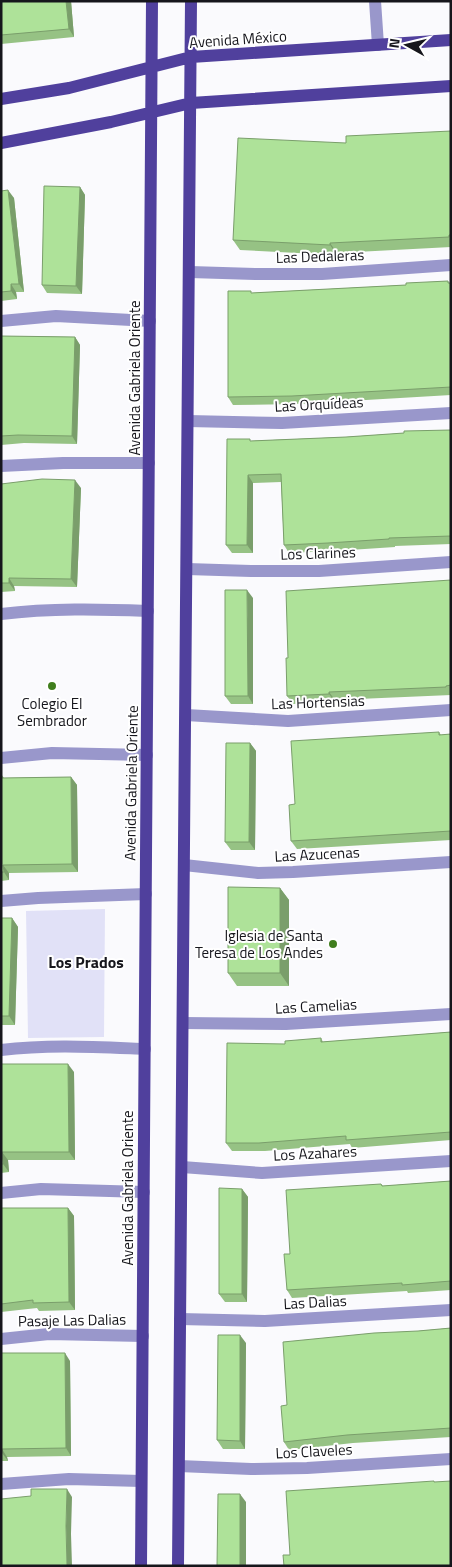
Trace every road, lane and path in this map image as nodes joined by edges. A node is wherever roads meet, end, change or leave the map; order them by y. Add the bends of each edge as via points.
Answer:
1 (152, 1) edge
2 (192, 1) edge
3 (375, 1) edge
4 (451, 40) edge
5 (378, 45) junction
6 (191, 57) junction
7 (151, 67) junction
8 (451, 86) edge
9 (1, 100) edge
10 (191, 103) junction
11 (152, 113) junction
12 (1, 143) edge
13 (451, 265) edge
14 (190, 272) junction
15 (1, 321) edge
16 (150, 321) junction
17 (451, 413) edge
18 (188, 420) junction
19 (149, 463) junction
20 (1, 466) edge
21 (451, 562) edge
22 (187, 569) junction
23 (148, 611) junction
24 (1, 614) edge
25 (451, 710) edge
26 (186, 715) junction
27 (147, 755) junction
28 (1, 758) edge
29 (451, 862) edge
30 (184, 865) junction
31 (146, 894) junction
32 (1, 901) edge
33 (451, 1014) edge
34 (183, 1023) junction
35 (145, 1049) junction
36 (1, 1050) edge
37 (451, 1161) edge
38 (182, 1167) junction
39 (144, 1192) junction
40 (1, 1193) edge
41 (451, 1310) edge
42 (180, 1319) junction
43 (143, 1336) junction
44 (1, 1339) edge
45 (451, 1459) edge
46 (179, 1466) junction
47 (141, 1480) junction
48 (1, 1484) edge
49 (141, 1566) edge
50 (178, 1566) edge

1 - 7 main road, Avenida Gabriela Oriente
2 - 6 main road
3 - 5 street
4 - 5 main road, Avenida México
5 - 6 main road, Avenida México
6 - 7 main road, Avenida México
6 - 10 main road
7 - 9 main road, Avenida México via 69,88
7 - 11 main road, Avenida Gabriela Oriente
8 - 10 main road
10 - 11 main road
10 - 14 main road
11 - 12 main road
11 - 16 main road, Avenida Gabriela Oriente
13 - 14 street, Las Dedaleras via 294,274
14 - 18 main road
15 - 16 street via 56,316
16 - 19 main road, Avenida Gabriela Oriente
17 - 18 street, Las Orquídeas via 292,422
18 - 22 main road
19 - 20 street
19 - 23 main road, Avenida Gabriela Oriente
21 - 22 street, Los Clarines via 319,571
22 - 26 main road
23 - 24 street via 86,608
23 - 27 main road, Avenida Gabriela Oriente
25 - 26 street, Las Hortensias via 288,721
26 - 30 main road
27 - 28 street via 52,753
27 - 31 main road, Avenida Gabriela Oriente
29 - 30 street, Las Azucenas via 258,873
30 - 34 main road
31 - 32 street
31 - 35 main road, Avenida Gabriela Oriente
33 - 34 street, Las Camelias via 286,1024
34 - 38 main road
35 - 36 street via 73,1046
35 - 39 main road, Avenida Gabriela Oriente
37 - 38 street, Los Azahares via 262,1173
38 - 42 main road
39 - 40 street via 41,1189
39 - 43 main road, Avenida Gabriela Oriente
41 - 42 street, Las Dalias via 264,1321
42 - 46 main road
43 - 44 street, Pasaje Las Dalias via 49,1334
43 - 47 main road, Avenida Gabriela Oriente
45 - 46 street, Los Claveles via 299,1468
46 - 50 main road
47 - 48 street via 69,1479
47 - 49 main road, Avenida Gabriela Oriente

